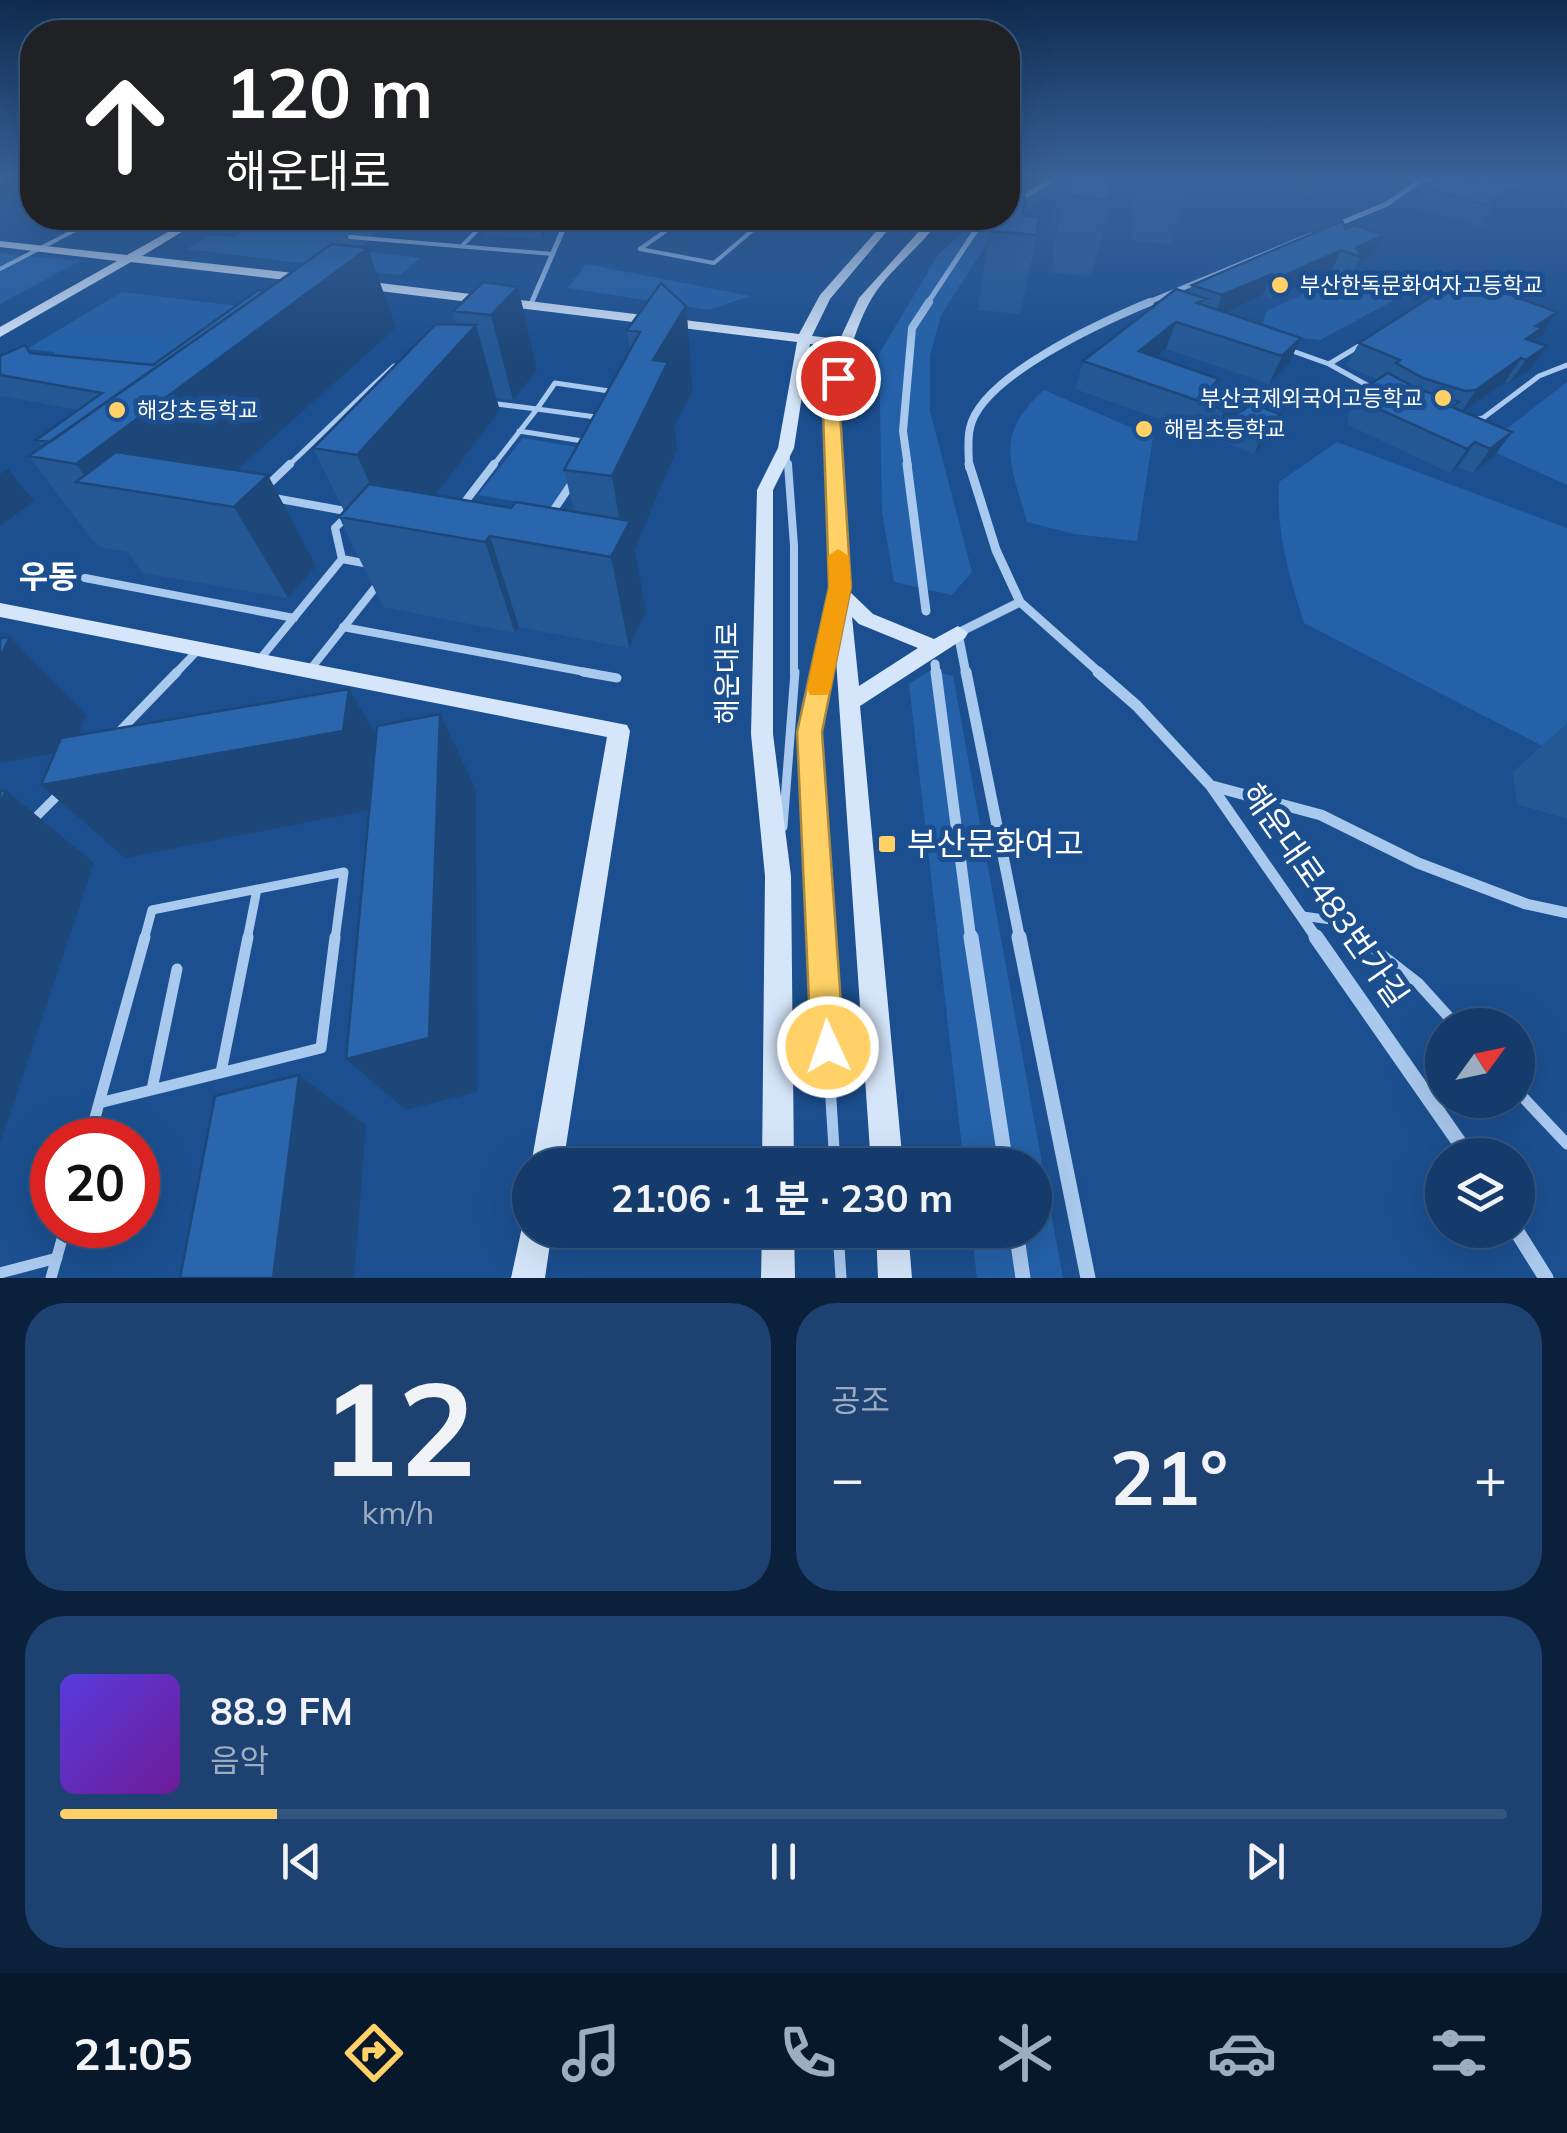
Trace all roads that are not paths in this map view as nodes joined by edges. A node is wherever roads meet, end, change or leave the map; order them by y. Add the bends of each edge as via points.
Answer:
1 (64, 236) edge
2 (171, 236) edge
3 (472, 236) edge
4 (561, 236) edge
5 (659, 236) edge
6 (746, 236) edge
7 (879, 236) edge
8 (920, 236) edge
9 (972, 236) edge
10 (1310, 236) edge
11 (350, 237) dead end
12 (0, 244) edge
13 (462, 246) junction
14 (40, 248) junction
15 (553, 254) junction
16 (134, 258) junction
17 (0, 269) edge
18 (327, 281) edge
19 (347, 284) edge
20 (1150, 302) junction
21 (531, 306) junction
22 (1168, 308) edge
23 (0, 333) edge
24 (804, 338) junction
25 (1364, 342) edge
26 (845, 344) junction
27 (1276, 346) edge
28 (1329, 364) junction
29 (1567, 366) edge
30 (410, 368) edge
31 (370, 388) junction
32 (387, 390) edge
33 (631, 394) edge
34 (1390, 398) edge
35 (474, 401) dead end
36 (536, 408) junction
37 (344, 412) junction
38 (362, 414) edge
39 (614, 420) edge
40 (1467, 422) edge
41 (520, 431) junction
42 (786, 448) junction
43 (588, 459) edge
44 (578, 474) edge
45 (364, 498) edge
46 (351, 512) junction
47 (548, 520) edge
48 (450, 521) edge
49 (342, 560) junction
50 (375, 564) edge
51 (85, 578) dead end
52 (379, 582) edge
53 (841, 591) junction
54 (1020, 602) junction
55 (0, 610) edge
56 (926, 611) dead end
57 (294, 618) junction
58 (343, 627) junction
59 (958, 632) junction
60 (200, 649) junction
61 (934, 655) junction
62 (258, 660) junction
63 (309, 670) junction
64 (616, 678) dead end
65 (851, 701) junction
66 (106, 745) edge
67 (66, 786) edge
68 (1211, 786) junction
69 (26, 827) dead end
70 (778, 876) junction
71 (257, 889) junction
72 (1567, 913) edge
73 (1302, 916) junction
74 (176, 969) dead end
75 (1441, 1008) edge
76 (221, 1072) junction
77 (152, 1090) junction
78 (99, 1102) junction
79 (1535, 1110) edge
80 (95, 1118) edge
81 (1456, 1138) edge
82 (1567, 1144) edge
83 (549, 1148) edge
84 (778, 1148) edge
85 (833, 1148) edge
86 (886, 1148) edge
87 (1003, 1148) edge
88 (59, 1248) edge
89 (533, 1248) edge
90 (778, 1248) edge
91 (839, 1248) edge
92 (893, 1248) edge
93 (1019, 1248) edge
94 (1527, 1248) edge
95 (56, 1258) junction
96 (0, 1273) edge
97 (51, 1278) edge
98 (528, 1278) edge
99 (778, 1278) edge
100 (841, 1278) edge
101 (895, 1278) edge
102 (1024, 1278) edge
103 (1088, 1278) edge
104 (1546, 1278) edge

1 - 14 lane
2 - 16 main road
3 - 13 lane
4 - 15 street
5 - 6 lane via 640,249 714,263
7 - 24 main road, 해운대로 via 824,298
8 - 26 main road via 863,301
9 - 56 street via 912,328 903,431
10 - 20 street
11 - 13 lane
12 - 14 main road
13 - 15 lane
14 - 16 main road
14 - 17 lane
15 - 21 street
16 - 18 main road
16 - 23 main road
19 - 21 main road
20 - 22 lane
20 - 54 street via 1100,322 1003,383 970,426 970,466
21 - 24 main road
24 - 26 main road
24 - 42 main road, 해운대로
25 - 28 lane
26 - 53 main road via 832,412
27 - 28 lane
28 - 34 lane
29 - 40 lane
30 - 31 lane via 394,366
31 - 32 lane
31 - 37 lane
33 - 36 lane via 555,383
35 - 36 lane
36 - 39 lane
36 - 41 lane
37 - 38 lane
37 - 46 lane via 258,494
41 - 43 lane via 598,444
41 - 48 lane
42 - 70 lane via 797,542 794,732
42 - 70 main road, 해운대로 via 765,490 762,553 762,734
44 - 47 lane
45 - 46 lane
46 - 49 lane via 335,528
49 - 50 lane
49 - 57 lane
51 - 57 lane
52 - 58 lane
53 - 61 main road via 866,619
53 - 65 main road
53 - 85 lane via 809,732
54 - 59 street
54 - 68 street via 1137,706
55 - 60 main road
57 - 62 lane
58 - 63 lane
58 - 64 lane
59 - 61 main road
59 - 103 street
60 - 62 main road
60 - 66 lane
61 - 65 main road
61 - 87 street
62 - 63 main road
63 - 83 main road via 619,731
65 - 86 main road
67 - 69 lane
68 - 72 street, 해운대로483번가길 via 1321,815 1418,863
68 - 73 street, 해운대로483번가길
70 - 84 main road, 해운대로
71 - 76 lane
71 - 76 lane via 344,872 320,1048
71 - 78 lane via 152,910
73 - 75 lane via 1338,921
73 - 81 street, 해운대로483번가길
74 - 77 lane
76 - 77 lane
77 - 78 lane
78 - 80 lane
79 - 82 lane
88 - 95 lane
89 - 98 main road
90 - 99 main road
91 - 100 lane
92 - 101 main road
93 - 102 street
94 - 104 street
95 - 96 lane
95 - 97 lane

